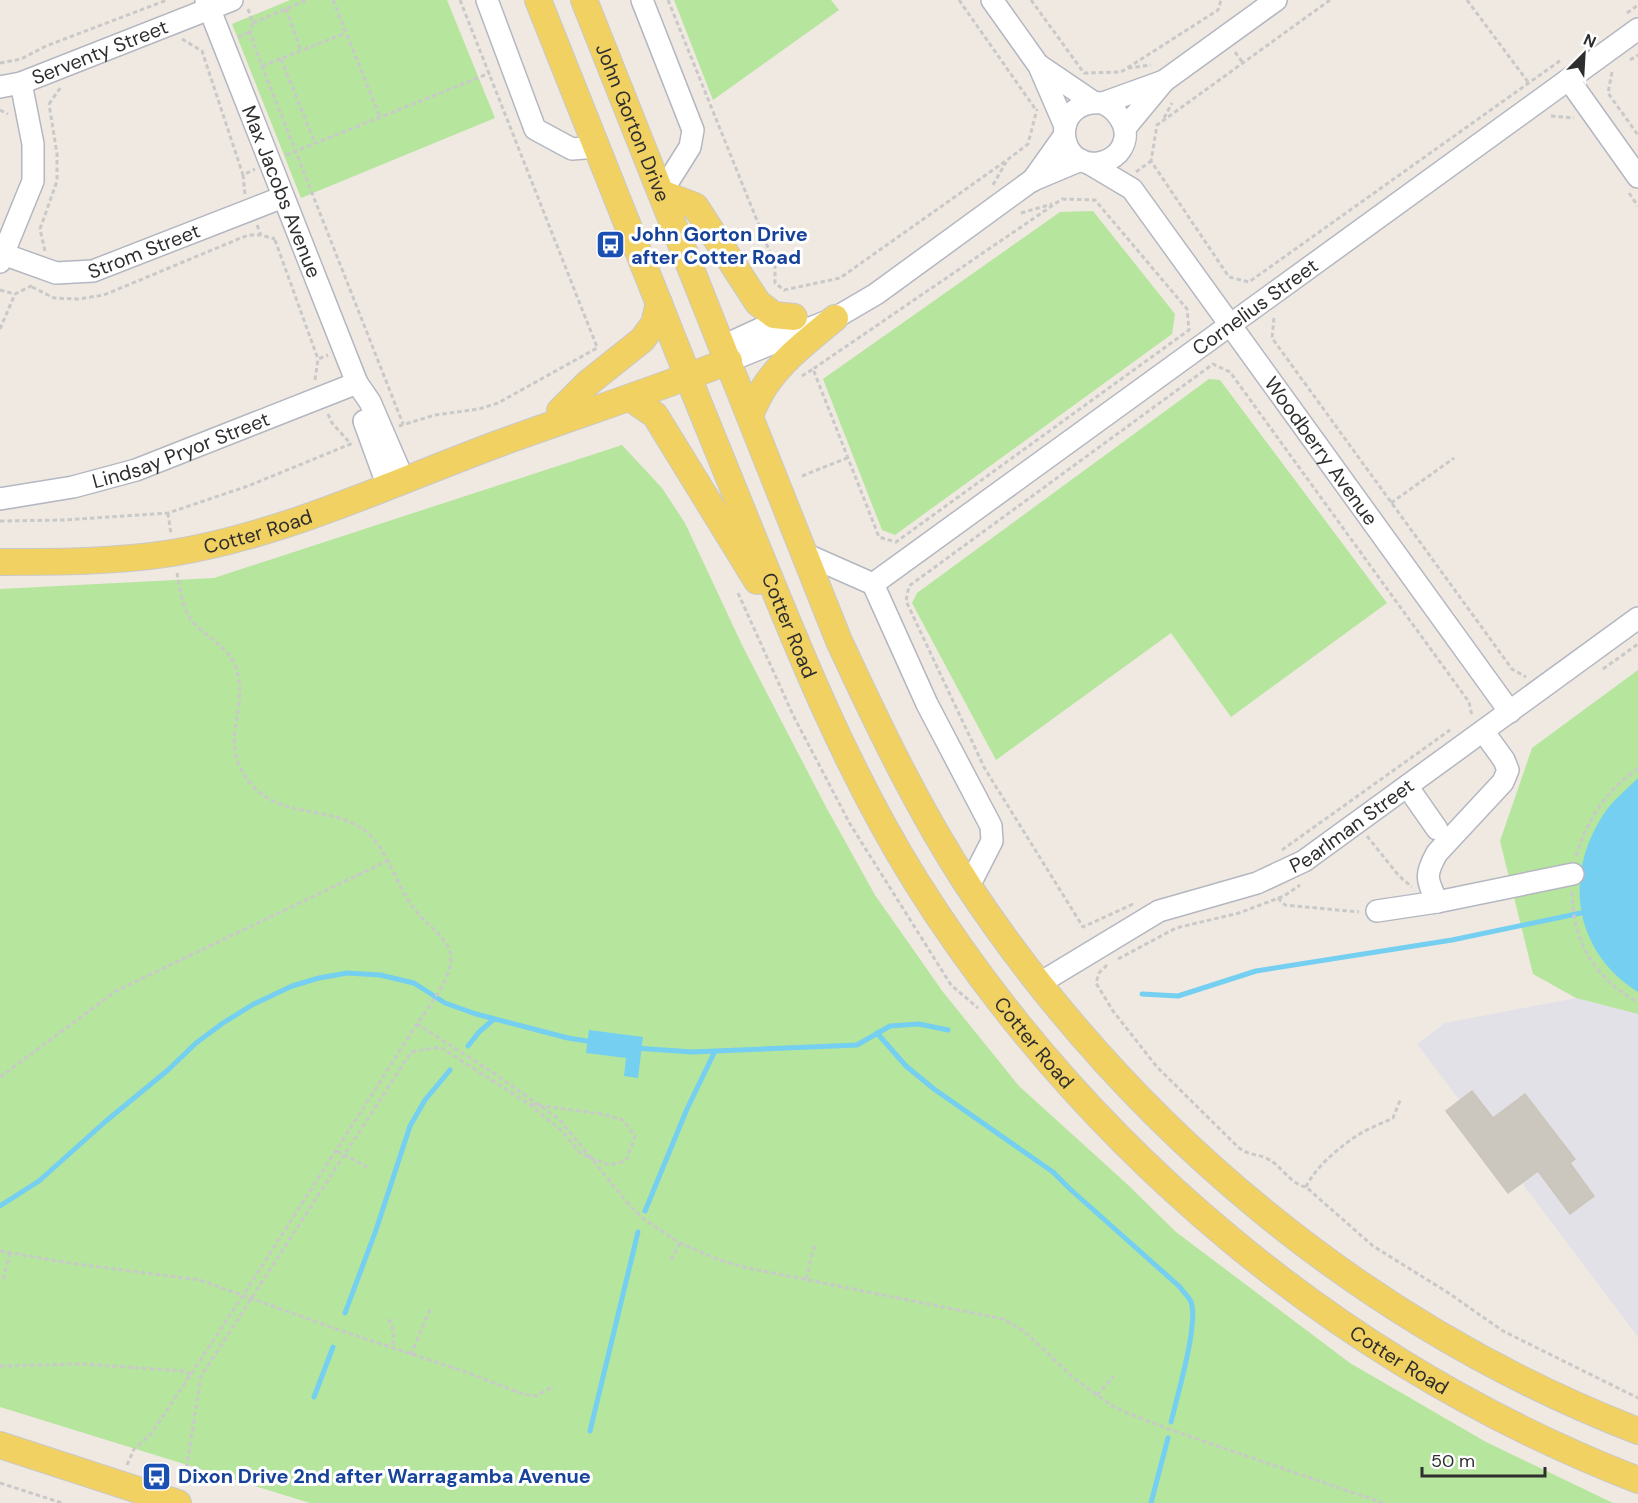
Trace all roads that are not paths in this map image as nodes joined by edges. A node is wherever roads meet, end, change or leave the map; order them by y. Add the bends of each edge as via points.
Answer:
1 (487, 0) edge
2 (538, 0) edge
3 (584, 0) edge
4 (642, 0) edge
5 (992, 0) edge
6 (1268, 2) edge
7 (208, 4) edge
8 (240, 4) edge
9 (1630, 23) edge
10 (1039, 66) junction
11 (1569, 80) junction
12 (1164, 81) junction
13 (21, 83) junction
14 (0, 87) edge
15 (1098, 103) junction
16 (1064, 131) junction
17 (1124, 136) junction
18 (597, 147) junction
19 (1086, 162) junction
20 (1031, 181) junction
21 (1632, 183) edge
22 (1132, 189) junction
23 (661, 193) junction
24 (283, 197) junction
25 (2, 258) edge
26 (876, 294) junction
27 (659, 303) junction
28 (794, 317) junction
29 (835, 318) junction
30 (1230, 325) junction
31 (726, 353) junction
32 (685, 369) junction
33 (357, 383) junction
34 (630, 398) junction
35 (560, 411) junction
36 (750, 415) junction
37 (502, 443) junction
38 (396, 484) junction
39 (0, 499) edge
40 (805, 554) junction
41 (0, 562) edge
42 (873, 584) junction
43 (1638, 618) edge
44 (1510, 712) junction
45 (1477, 723) junction
46 (1407, 786) junction
47 (1437, 829) dead end
48 (1573, 874) road end
49 (915, 879) junction
50 (969, 886) junction
51 (1437, 902) junction
52 (1377, 910) road end
53 (1040, 983) junction
54 (1638, 1431) edge
55 (0, 1445) edge
56 (1638, 1480) edge
57 (181, 1497) edge

1 - 18 street via 535,129 572,149
2 - 18 main road
3 - 23 main road, John Gorton Drive
4 - 23 street via 693,130 690,147
5 - 10 street
6 - 12 street
7 - 8 street, Serventy Street
7 - 13 street, Serventy Street
7 - 24 street, Max Jacobs Avenue
9 - 11 street, Cornelius Street
10 - 15 street
10 - 16 street
11 - 21 street
11 - 30 street, Cornelius Street
12 - 15 street
12 - 17 street
13 - 14 street, Serventy Street
13 - 25 street via 33,144 33,181
15 - 16 street via 1075,109 1068,116
15 - 17 street via 1119,114
16 - 19 street via 1072,154
16 - 20 street
17 - 19 street via 1118,153 1110,159
17 - 22 street, Woodberry Avenue
18 - 27 main road
19 - 20 street
19 - 22 street, Woodberry Avenue
20 - 26 street
22 - 30 street, Woodberry Avenue
23 - 28 main road via 695,206 758,303 774,315
23 - 31 main road, John Gorton Drive
24 - 25 street, Strom Street via 93,271 35,277
24 - 33 street, Max Jacobs Avenue
26 - 28 street
26 - 29 street
27 - 32 main road
27 - 35 main road via 654,324 642,340
28 - 31 street via 760,328
29 - 31 street
29 - 36 main road via 779,368
30 - 42 street, Cornelius Street
30 - 44 street, Woodberry Avenue
31 - 32 main road, Cotter Road
31 - 36 main road, Cotter Road
32 - 34 main road, Cotter Road
32 - 35 main road, Cotter Road
32 - 49 main road, Cotter Road via 808,674
33 - 38 street, Max Jacobs Avenue via 358,404 377,434
33 - 39 street, Lindsay Pryor Street via 136,470 73,487
34 - 37 main road, Cotter Road
34 - 49 main road via 655,415 756,579 802,694 847,788 883,852
35 - 37 main road, Cotter Road
36 - 40 main road, Cotter Road
37 - 38 main road, Cotter Road
38 - 41 main road, Cotter Road via 262,532 173,552 109,560
40 - 42 street
40 - 50 main road, Cotter Road via 839,641 874,715 913,792
42 - 50 street via 927,704 991,826 992,841
43 - 44 street, Pearlman Street
44 - 45 street, Pearlman Street
45 - 46 street, Pearlman Street
45 - 51 street via 1508,770 1503,782 1437,853 1427,879
46 - 47 street
46 - 53 street, Pearlman Street via 1304,861 1257,883 1160,911
48 - 51 street
49 - 56 main road, Cotter Road via 968,958 1058,1072 1138,1156 1240,1247 1334,1319 1388,1354 1515,1425
50 - 53 main road, Cotter Road
51 - 52 street
53 - 54 main road, Cotter Road via 1143,1102 1255,1205 1319,1255 1458,1346 1536,1388
55 - 57 main road

